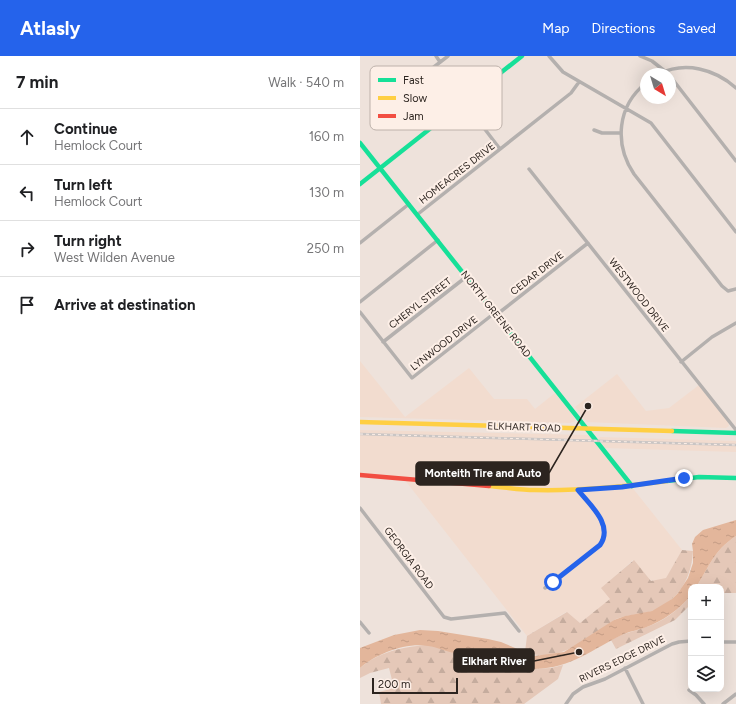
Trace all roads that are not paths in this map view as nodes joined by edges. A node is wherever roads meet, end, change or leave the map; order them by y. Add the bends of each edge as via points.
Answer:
1 (436, 56) edge
2 (448, 56) edge
3 (522, 56) edge
4 (549, 56) edge
5 (640, 56) edge
6 (440, 62) junction
7 (435, 66) edge
8 (661, 68) edge
9 (676, 70) edge
10 (502, 72) edge
11 (579, 82) junction
12 (676, 84) edge
13 (736, 88) edge
14 (640, 89) edge
15 (626, 109) junction
16 (428, 130) edge
17 (485, 130) edge
18 (594, 130) dead end
19 (620, 133) junction
20 (360, 143) edge
21 (500, 149) junction
22 (736, 161) edge
23 (381, 168) junction
24 (529, 169) dead end
25 (360, 184) edge
26 (409, 204) junction
27 (418, 214) junction
28 (736, 232) edge
29 (438, 240) junction
30 (360, 243) edge
31 (588, 243) junction
32 (466, 277) junction
33 (736, 289) edge
34 (360, 302) edge
35 (360, 312) edge
36 (496, 314) junction
37 (736, 323) edge
38 (383, 342) junction
39 (682, 362) junction
40 (360, 422) edge
41 (587, 429) junction
42 (736, 432) edge
43 (360, 476) edge
44 (736, 478) edge
45 (632, 486) junction
46 (578, 490) junction
47 (360, 508) edge
48 (545, 588) dead end
49 (360, 622) edge
50 (519, 631) dead end
51 (369, 633) dead end
52 (688, 641) edge
53 (724, 642) edge
54 (736, 642) edge
55 (625, 668) junction
56 (692, 692) edge
57 (736, 694) edge
58 (566, 704) edge
59 (643, 704) edge
60 (704, 704) edge
61 (723, 704) edge

1 - 6 street
2 - 6 street
3 - 10 main road
4 - 11 street via 560,70
5 - 8 street
6 - 7 street
9 - 13 street via 701,69 719,75
11 - 15 street
11 - 21 street, HOMEACRES DRIVE via 571,93
12 - 22 street
14 - 15 street
15 - 19 street
15 - 28 street via 653,126
16 - 23 main road
17 - 21 street
18 - 19 street via 602,133
19 - 33 street via 622,149 634,174 722,286 728,291
20 - 23 main road, NORTH GREENE ROAD
21 - 27 street, HOMEACRES DRIVE
23 - 25 main road
23 - 26 main road, NORTH GREENE ROAD
24 - 31 street, WESTWOOD DRIVE
26 - 27 main road, NORTH GREENE ROAD
26 - 30 street
27 - 29 main road, NORTH GREENE ROAD
29 - 32 main road, NORTH GREENE ROAD
29 - 34 street
31 - 36 street, CEDAR DRIVE
31 - 39 street, WESTWOOD DRIVE
32 - 36 main road, NORTH GREENE ROAD
32 - 38 street, CHERYL STREET
35 - 38 street, LYNWOOD DRIVE
36 - 38 street, LYNWOOD DRIVE via 412,378
36 - 41 main road, NORTH GREENE ROAD
37 - 39 street via 712,337
39 - 42 street, WESTWOOD DRIVE
40 - 41 main road, ELKHART ROAD
41 - 42 main road, ELKHART ROAD
41 - 45 main road, NORTH GREENE ROAD
43 - 46 main road via 516,490
44 - 45 main road via 700,477
45 - 46 main road
46 - 48 street via 603,523 604,538 600,545
47 - 50 street, GEORGIA ROAD via 442,615 451,619 505,613
49 - 51 street
52 - 55 street, RIVERS EDGE DRIVE via 672,644
53 - 54 street
55 - 58 street, RIVERS EDGE DRIVE via 583,687 573,694
55 - 59 street
56 - 60 street
57 - 61 street

